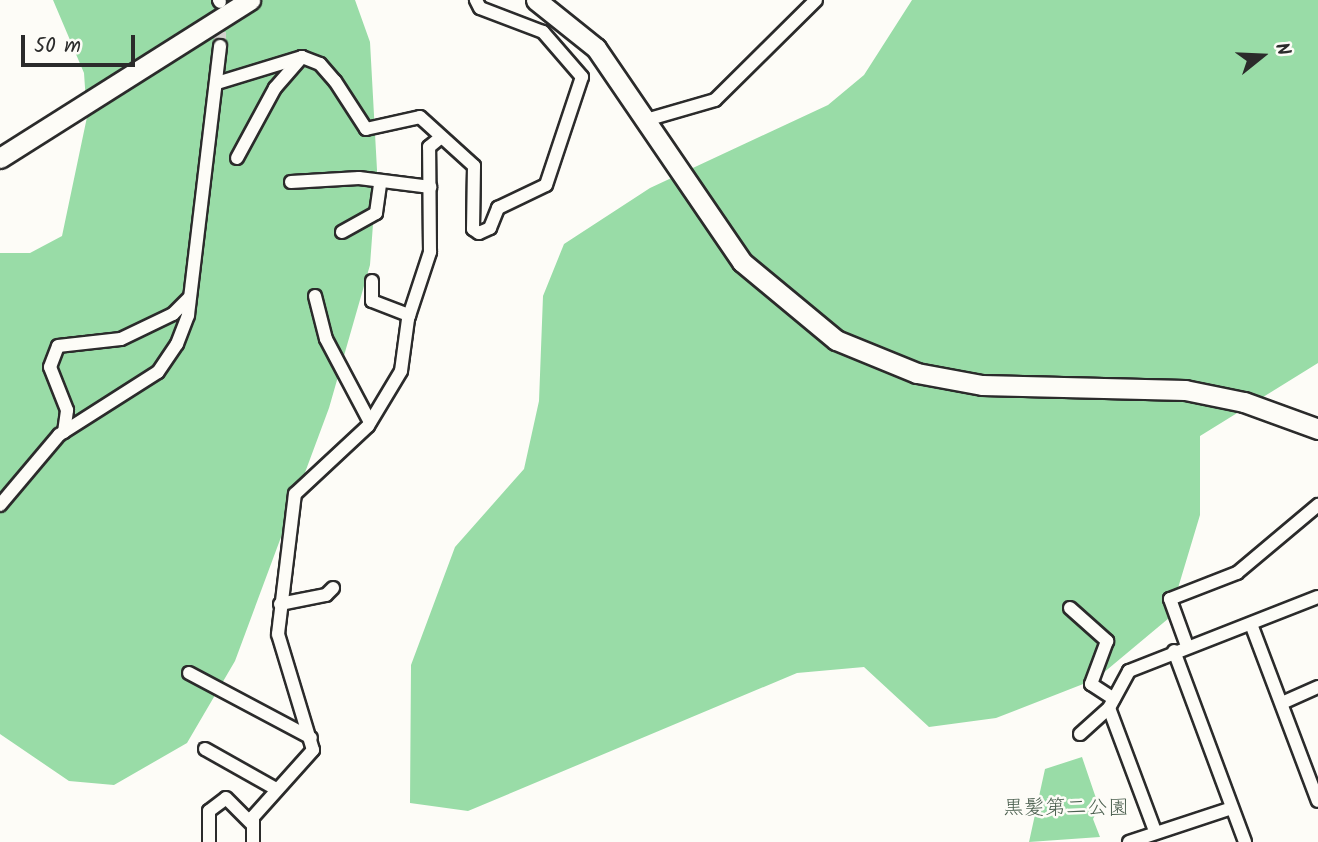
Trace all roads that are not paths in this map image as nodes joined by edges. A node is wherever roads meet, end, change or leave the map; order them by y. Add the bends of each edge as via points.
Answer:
1 (250, 0) edge
2 (476, 0) edge
3 (536, 0) edge
4 (816, 0) edge
5 (220, 46) tunnel mouth
6 (302, 57) junction
7 (217, 83) junction
8 (646, 120) junction
9 (440, 138) junction
10 (0, 158) edge
11 (237, 158) dead end
12 (291, 181) dead end
13 (380, 183) junction
14 (430, 187) junction
15 (342, 232) dead end
16 (372, 281) dead end
17 (315, 296) dead end
18 (190, 297) junction
19 (409, 315) junction
20 (370, 422) junction
21 (1318, 429) edge
22 (64, 432) junction
23 (0, 505) edge
24 (1318, 506) edge
25 (333, 587) dead end
26 (1318, 597) edge
27 (280, 604) junction
28 (1070, 608) dead end
29 (1251, 624) junction
30 (1187, 646) junction
31 (1174, 651) junction
32 (189, 673) dead end
33 (1318, 687) edge
34 (1282, 703) junction
35 (1111, 704) junction
36 (1080, 734) dead end
37 (311, 738) junction
38 (205, 749) dead end
39 (276, 789) junction
40 (1318, 801) edge
41 (1232, 808) junction
42 (252, 824) junction
43 (1155, 831) junction
44 (209, 842) edge
45 (253, 842) edge
46 (1129, 842) edge
47 (1245, 842) edge

1 - 10 street
2 - 9 street via 480,8 543,32 566,52 582,76 581,94 562,120 546,185 498,208 490,228 479,233 473,229 474,166
3 - 8 street via 596,48
4 - 8 street via 715,100
5 - 7 street
6 - 7 street
6 - 9 street via 320,64 366,129 410,115
6 - 11 street via 275,88
7 - 18 street
8 - 21 street via 742,262 804,317 870,356 982,385 1185,390 1256,406
9 - 14 street via 429,147
12 - 13 street
13 - 14 street
13 - 15 street via 376,213
14 - 19 street via 430,252
16 - 19 street via 372,301
17 - 20 street via 326,339
18 - 22 street via 177,344 158,372
18 - 22 street via 173,314 121,339 58,346 50,367 67,410
19 - 20 street via 401,371
20 - 27 street via 295,494
22 - 23 street
24 - 30 street via 1310,506 1237,573 1170,599
25 - 27 street via 326,596
26 - 29 street
27 - 37 street via 278,634
28 - 35 street via 1107,641 1091,684
29 - 30 street
29 - 34 street
30 - 31 street
31 - 35 street via 1129,671
31 - 41 street
32 - 37 street
33 - 34 street
34 - 40 street
35 - 36 street
35 - 43 street
37 - 39 street via 313,750
38 - 39 street
39 - 42 street
41 - 43 street
41 - 47 street
42 - 44 street via 226,798 209,811
42 - 45 street
43 - 46 street

